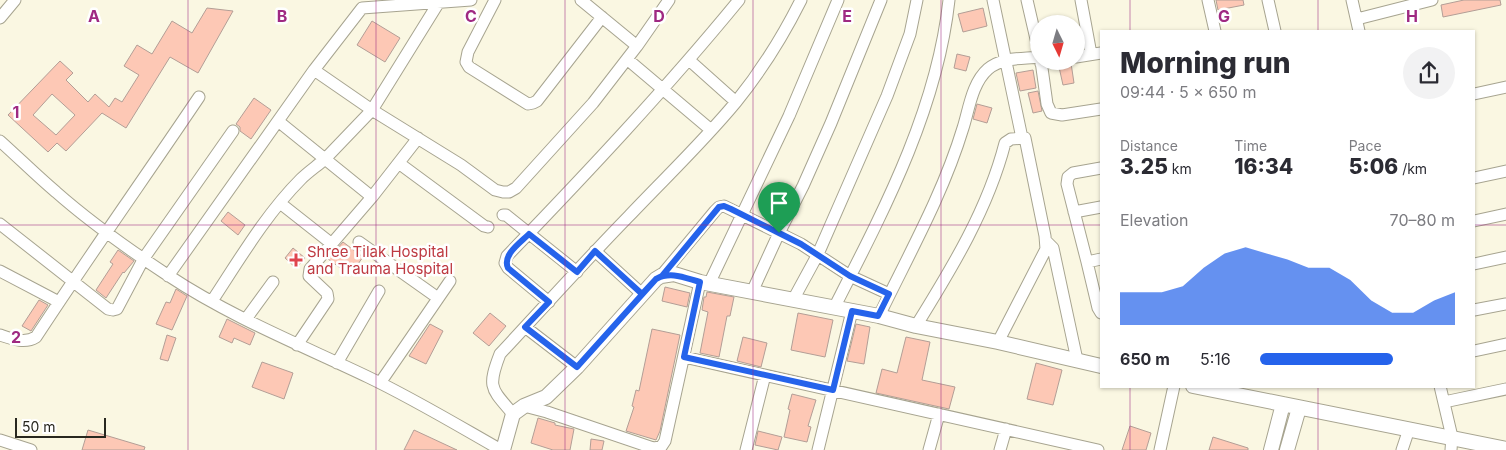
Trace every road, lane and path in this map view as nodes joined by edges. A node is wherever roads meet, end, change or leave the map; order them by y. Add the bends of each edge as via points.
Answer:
1 (15, 0) edge
2 (471, 0) edge
3 (495, 0) edge
4 (580, 0) edge
5 (668, 0) edge
6 (739, 0) edge
7 (801, 0) edge
8 (838, 0) edge
9 (881, 0) edge
10 (917, 0) edge
11 (949, 0) edge
12 (993, 0) edge
13 (1027, 0) edge
14 (1080, 0) edge
15 (1208, 0) edge
16 (1268, 0) edge
17 (1352, 0) edge
18 (1432, 0) edge
19 (439, 2) junction
20 (1030, 15) edge
21 (602, 17) junction
22 (0, 18) edge
23 (1357, 19) junction
24 (1215, 30) edge
25 (1274, 30) edge
26 (1359, 30) edge
27 (637, 46) junction
28 (1096, 53) edge
29 (627, 59) junction
30 (1005, 59) junction
31 (1030, 59) edge
32 (689, 60) junction
33 (314, 70) junction
34 (1042, 70) edge
35 (1506, 87) edge
36 (663, 88) junction
37 (1475, 94) edge
38 (200, 97) dead end
39 (736, 102) junction
40 (1100, 109) edge
41 (372, 110) junction
42 (278, 121) junction
43 (711, 130) junction
44 (232, 131) dead end
45 (418, 138) junction
46 (1022, 138) junction
47 (0, 141) edge
48 (325, 159) junction
49 (400, 164) junction
50 (1100, 168) edge
51 (1506, 170) edge
52 (1475, 178) edge
53 (372, 197) junction
54 (280, 203) junction
55 (1100, 207) edge
56 (1074, 212) junction
57 (1506, 214) edge
58 (502, 215) dead end
59 (742, 215) junction
60 (1475, 221) edge
61 (0, 224) edge
62 (488, 227) dead end
63 (107, 233) junction
64 (779, 233) junction
65 (529, 234) junction
66 (1046, 241) junction
67 (359, 242) dead end
68 (332, 244) junction
69 (595, 251) junction
70 (818, 254) junction
71 (1506, 257) edge
72 (144, 258) junction
73 (1100, 260) edge
74 (1087, 262) junction
75 (1475, 264) edge
76 (0, 271) edge
77 (577, 272) junction
78 (168, 276) junction
79 (662, 276) junction
80 (850, 276) junction
81 (72, 281) junction
82 (450, 281) dead end
83 (273, 282) dead end
84 (705, 283) junction
85 (379, 291) dead end
86 (752, 292) junction
87 (642, 294) junction
88 (889, 294) junction
89 (438, 298) junction
90 (793, 300) junction
91 (212, 301) junction
92 (59, 302) junction
93 (549, 302) junction
94 (1506, 304) edge
95 (834, 308) junction
96 (1475, 310) edge
97 (852, 311) junction
98 (1100, 311) edge
99 (878, 316) junction
100 (246, 319) junction
101 (916, 326) junction
102 (525, 327) junction
103 (0, 336) edge
104 (998, 342) junction
105 (1506, 344) edge
106 (297, 345) junction
107 (1475, 351) edge
108 (684, 357) junction
109 (1077, 360) junction
110 (337, 363) junction
111 (1100, 366) edge
112 (577, 367) junction
113 (764, 375) junction
114 (380, 383) junction
115 (1174, 388) edge
116 (1213, 388) edge
117 (1440, 388) edge
118 (1506, 389) edge
119 (833, 390) junction
120 (1244, 391) edge
121 (1444, 402) junction
122 (1283, 404) junction
123 (1299, 408) junction
124 (518, 410) junction
125 (939, 414) junction
126 (1006, 429) junction
127 (1408, 429) junction
128 (0, 440) edge
129 (1452, 443) edge
130 (13, 447) edge
131 (1079, 448) edge
132 (1506, 448) edge
133 (31, 450) edge
134 (502, 450) edge
135 (746, 450) edge
136 (818, 450) edge
137 (929, 450) edge
138 (1000, 450) edge
139 (1098, 450) edge
140 (1160, 450) edge
141 (1271, 450) edge
142 (1287, 450) edge
143 (1402, 450) edge

1 - 22 street
2 - 19 street
3 - 21 street via 466,62 528,104 537,101
4 - 21 street
5 - 27 street
6 - 32 street
7 - 39 street via 768,58
8 - 59 street via 789,116
9 - 64 street via 827,132
10 - 70 street via 910,34 887,96
11 - 80 street via 938,65 924,110 883,213
12 - 30 street
13 - 20 street
14 - 28 street
15 - 24 street
16 - 25 street
17 - 23 street
18 - 23 street
19 - 33 street via 362,8
19 - 41 street
21 - 27 street
23 - 26 street
27 - 29 street
29 - 36 street
29 - 45 street via 592,103 509,192 495,190
30 - 31 street
30 - 46 street
30 - 88 street via 988,69 974,89 932,208
32 - 36 street
32 - 39 street
33 - 41 street
33 - 42 street
34 - 40 street via 1051,113 1062,116
35 - 37 street
36 - 43 street
36 - 65 street
38 - 63 street
39 - 43 street
41 - 45 street
41 - 48 street
42 - 48 street
42 - 78 street
43 - 69 street
44 - 72 street
45 - 49 street
46 - 66 street via 1026,140
46 - 101 street via 1005,143 973,227
47 - 63 street
48 - 53 street
48 - 54 street
49 - 53 street
49 - 62 street
50 - 56 street via 1073,173 1068,177
51 - 52 street
53 - 68 street
54 - 68 street
54 - 91 street
55 - 56 street
56 - 74 street
57 - 60 street
58 - 65 street
59 - 64 street
59 - 79 street via 724,206 719,207
59 - 84 street
61 - 81 street
63 - 72 street
63 - 81 street
64 - 70 street
64 - 86 street
65 - 77 street
65 - 93 street via 507,256 505,263
66 - 104 street via 1042,259
66 - 109 street via 1053,248
67 - 89 street
68 - 106 street via 309,272 327,293 328,299
69 - 77 street
69 - 87 street
70 - 80 street
70 - 90 street
71 - 75 street
72 - 78 street
72 - 81 street via 113,310
73 - 74 street
74 - 98 street
76 - 92 street
77 - 93 street
78 - 91 street
79 - 84 street via 674,274
79 - 87 street
80 - 88 street
80 - 95 street
81 - 92 street
82 - 89 street
83 - 100 street
84 - 86 street
84 - 108 street
85 - 110 street
86 - 90 street
87 - 112 street
88 - 99 street
89 - 114 street
90 - 95 street
91 - 100 street
92 - 103 street via 31,340
93 - 102 street
94 - 96 street
95 - 97 street
97 - 99 street
97 - 119 street
99 - 101 street
100 - 106 street
101 - 104 street
102 - 112 street
102 - 124 street via 500,354 492,374 494,392
104 - 109 street
105 - 107 street
106 - 110 street
108 - 113 street
108 - 124 street via 661,447 653,448 547,412
109 - 111 street
110 - 114 street
112 - 124 street via 546,397
113 - 119 street
113 - 135 street
114 - 134 street
115 - 140 street
116 - 120 street
117 - 121 street
118 - 121 street
119 - 125 street
119 - 136 street
120 - 122 street
121 - 129 street
122 - 123 street
122 - 141 street
123 - 127 street
123 - 142 street
124 - 134 street
125 - 126 street
125 - 137 street
126 - 131 street
126 - 138 street
127 - 129 street
127 - 143 street
128 - 130 street
129 - 132 street
130 - 133 street
131 - 139 street

